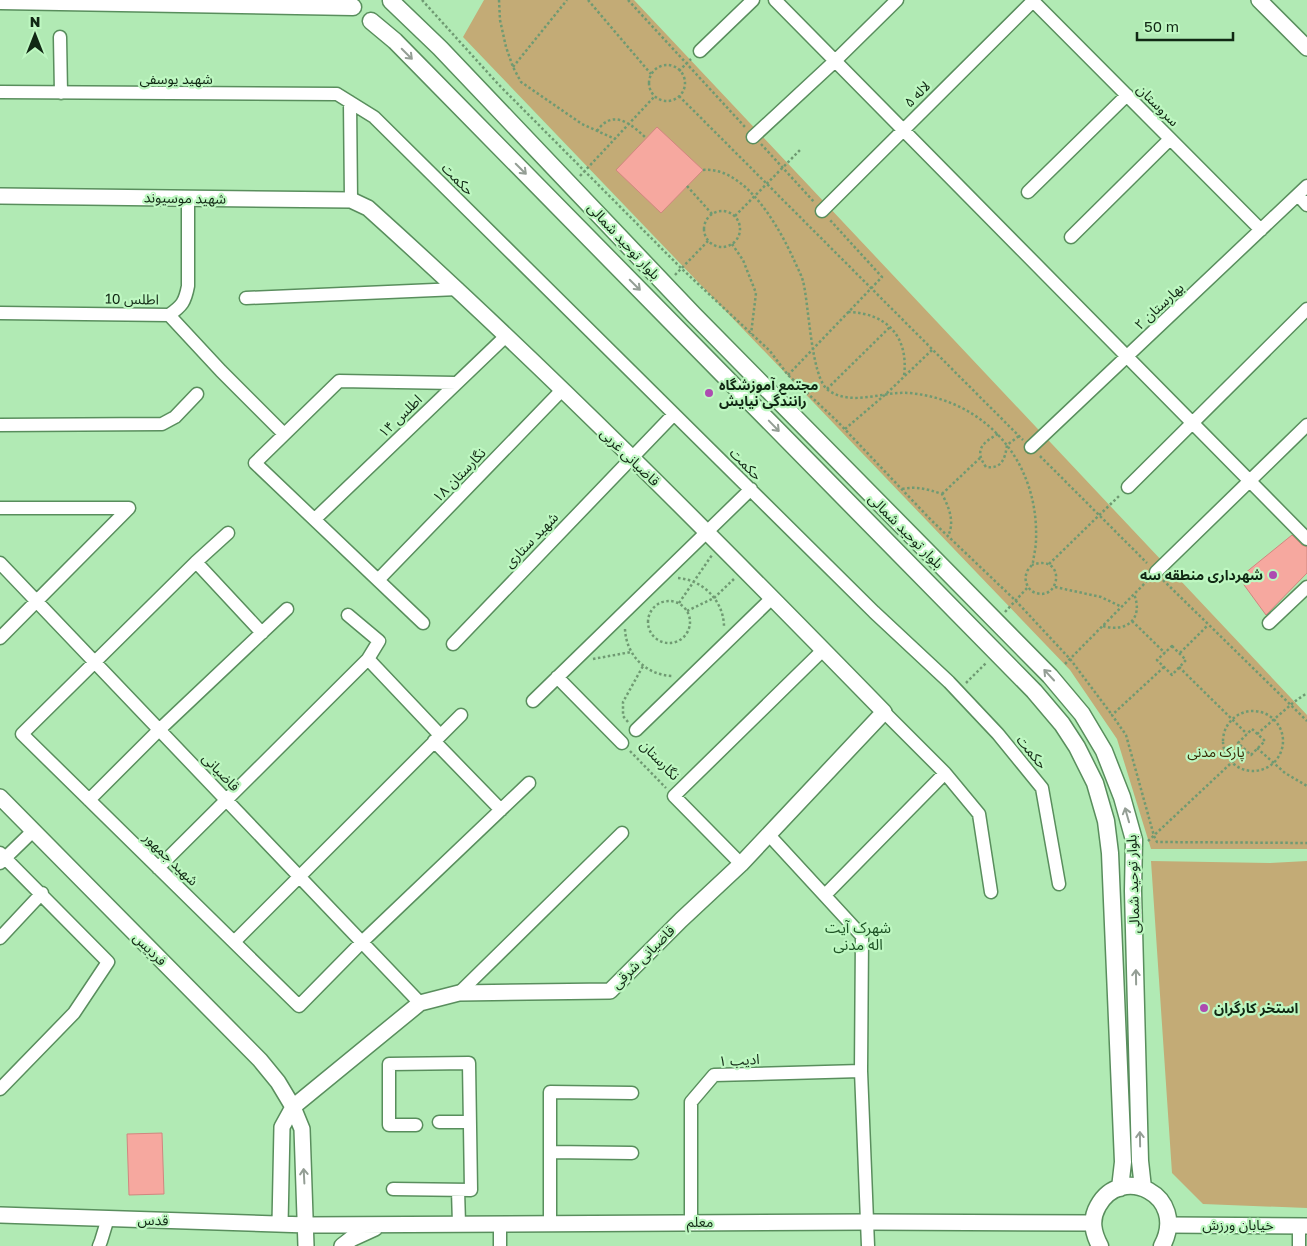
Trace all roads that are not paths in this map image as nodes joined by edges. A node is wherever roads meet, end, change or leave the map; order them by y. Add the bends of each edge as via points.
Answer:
1 (391, 0) edge
2 (753, 0) edge
3 (775, 0) edge
4 (897, 0) edge
5 (1033, 0) edge
6 (1259, 0) edge
7 (0, 1) edge
8 (353, 3) edge
9 (371, 21) junction
10 (60, 38) dead end
11 (1307, 48) edge
12 (700, 51) road end
13 (835, 61) junction
14 (0, 92) edge
15 (61, 93) junction
16 (1126, 95) junction
17 (350, 102) junction
18 (903, 130) junction
19 (754, 137) dead end
20 (1170, 139) junction
21 (1302, 191) edge
22 (1028, 192) dead end
23 (0, 196) edge
24 (188, 199) junction
25 (351, 200) junction
26 (1307, 205) edge
27 (368, 208) joint
28 (822, 211) dead end
29 (1261, 230) junction
30 (1071, 237) dead end
31 (458, 289) junction
32 (246, 298) dead end
33 (1307, 309) edge
34 (0, 313) edge
35 (169, 315) junction
36 (506, 336) junction
37 (1127, 357) junction
38 (456, 383) junction
39 (562, 390) junction
40 (197, 394) dead end
41 (674, 414) junction
42 (1192, 423) junction
43 (0, 425) edge
44 (1307, 425) edge
45 (284, 434) junction
46 (1031, 447) road end
47 (631, 458) junction
48 (1250, 481) junction
49 (1128, 486) road end
50 (751, 489) junction
51 (0, 508) edge
52 (315, 519) junction
53 (707, 532) junction
54 (228, 533) dead end
55 (1307, 539) edge
56 (196, 562) junction
57 (0, 563) edge
58 (1156, 572) road end
59 (378, 580) junction
60 (1307, 587) edge
61 (772, 598) junction
62 (37, 601) junction
63 (286, 609) dead end
64 (348, 615) dead end
65 (423, 623) dead end
66 (1269, 623) dead end
67 (262, 633) junction
68 (0, 638) edge
69 (453, 644) dead end
70 (823, 650) junction
71 (368, 658) junction
72 (94, 661) junction
73 (557, 677) junction
74 (533, 701) dead end
75 (884, 712) junction
76 (461, 715) dead end
77 (159, 730) junction
78 (636, 730) road end
79 (437, 738) junction
80 (622, 743) road end
81 (945, 773) junction
82 (529, 783) dead end
83 (0, 797) edge
84 (89, 800) junction
85 (226, 800) junction
86 (501, 810) junction
87 (33, 830) junction
88 (622, 833) dead end
89 (769, 835) junction
90 (2, 858) edge
91 (741, 864) junction
92 (158, 868) junction
93 (299, 876) junction
94 (1059, 884) dead end
95 (991, 892) dead end
96 (42, 893) junction
97 (825, 895) junction
98 (0, 938) edge
99 (234, 942) junction
100 (362, 942) junction
101 (459, 993) junction
102 (420, 1003) junction
103 (861, 1071) junction
104 (0, 1089) edge
105 (632, 1093) dead end
106 (293, 1107) junction
107 (439, 1122) dead end
108 (470, 1122) junction
109 (416, 1126) dead end
110 (550, 1152) junction
111 (632, 1152) dead end
112 (1120, 1188) junction
113 (1143, 1188) junction
114 (393, 1189) dead end
115 (458, 1190) junction
116 (0, 1215) edge
117 (108, 1218) junction
118 (691, 1222) junction
119 (868, 1222) junction
120 (1093, 1223) junction
121 (280, 1224) junction
122 (388, 1224) junction
123 (459, 1224) junction
124 (500, 1224) junction
125 (550, 1224) junction
126 (307, 1225) junction
127 (1169, 1225) junction
128 (1303, 1226) edge
129 (98, 1246) edge
130 (306, 1246) edge
131 (342, 1246) edge
132 (500, 1246) edge
133 (868, 1246) edge
134 (1100, 1246) edge
135 (1162, 1246) edge
136 (1298, 1246) edge

1 - 9 main road via 385,15
113 -> 1 main road, بلوار توحید شمالی via 1134,840 1104,751 1086,721 1050,676
2 - 12 street
3 - 13 street
4 - 13 street
5 - 16 street, سروستان
5 - 18 street, لاله ۵
6 - 11 street
7 - 8 main road
8 - 9 main road, بلوار توحید شمالی via 357,14
9 -> 112 main road, بلوار توحید شمالی via 1034,691 1077,747 1096,783 1110,853 1123,1162
10 - 15 street
13 - 18 street
13 - 19 street
14 - 15 street, شهید یوسفی
15 - 17 street, شهید یوسفی via 337,94
16 - 20 street, سروستان
16 - 22 street
17 - 25 street
17 - 41 street, حکمت via 374,116
18 - 28 street, لاله ۵
18 - 37 street
20 - 29 street, سروستان
20 - 30 street
21 - 26 street
21 - 29 street, بهارستان ۲
23 - 24 street, شهید موسیوند
24 - 25 street, شهید موسیوند
24 - 35 street, اطلس 10 via 188,286 181,307
25 - 27 street, شهید موسیوند
27 - 31 street, قاضیانی غربی
29 - 37 street, بهارستان ۲
31 - 32 street
31 - 36 street, قاضیانی غربی
33 - 42 street
34 - 35 street, اطلس 10
35 - 45 street
36 - 38 street, اطلس ۱۴
36 - 39 street, قاضیانی غربی
37 - 42 street
37 - 46 street, بهارستان ۲
38 - 45 street via 338,381
38 - 52 street, اطلس ۱۴
39 - 47 street, قاضیانی غربی
39 - 59 street, نگارستان ۱۸
40 - 43 street via 175,418 162,424
41 - 47 street, شهید ستاری
41 - 50 street, حکمت
42 - 48 street
42 - 49 street
44 - 48 street
45 - 52 street via 255,463
47 - 53 street, قاضیانی غربی
47 - 69 street, شهید ستاری
48 - 55 street
48 - 58 street
50 - 53 street
50 - 94 street, حکمت via 958,691 1042,788
51 - 62 street via 129,508
52 - 59 street
53 - 61 street, قاضیانی غربی
53 - 73 street
54 - 56 street
56 - 67 street
56 - 72 street
57 - 62 street, قاضیانی
59 - 65 street
60 - 66 street
61 - 70 street, قاضیانی غربی
61 - 78 street
62 - 68 street
62 - 72 street, قاضیانی
63 - 67 street
64 - 71 street via 379,641
67 - 77 street
70 - 75 street, قاضیانی غربی
70 - 91 street, نگارستان via 674,796
71 - 79 street
71 - 85 street
72 - 77 street, قاضیانی
72 - 84 street, شهید جمهور via 22,734
73 - 74 street
73 - 80 street, نگارستان
75 - 81 street
75 - 89 street, قاضیانی شرقی
76 - 79 street
77 - 84 street
77 - 85 street, قاضیانی
79 - 86 street
79 - 93 street
81 - 95 street via 979,814
81 - 97 street
82 - 86 street
83 - 87 street, فردیس
84 - 92 street, شهید جمهور
85 - 92 street
85 - 93 street, قاضیانی
86 - 100 street
87 - 90 street
87 - 106 street, فردیس via 260,1060
88 - 101 street
89 - 91 street, قاضیانی شرقی
89 - 97 street
90 - 96 street
91 - 101 street, قاضیانی شرقی via 610,991
92 - 99 street, شهید جمهور
93 - 99 street
93 - 100 street, قاضیانی
96 - 98 street
96 - 104 street via 108,962 74,1012
97 - 103 street via 862,936
99 - 100 street, شهید جمهور via 299,1006
100 - 102 street, قاضیانی
101 - 102 street, قاضیانی شرقی
102 - 106 street, قاضیانی شرقی
103 - 118 street, ادیب ۱ via 714,1075 691,1102
103 - 119 street
105 - 110 street via 550,1092
106 - 121 street via 282,1127
126 -> 106 street, فردیس via 302,1129
107 - 108 street
108 - 109 street via 469,1063 389,1064 389,1125
108 - 115 street via 471,1190
110 - 111 street
110 - 125 street
112 - 113 main road
112 - 120 main road via 1100,1201
113 - 127 main road via 1162,1202
114 - 115 street
115 - 123 street
116 - 117 street, قدس
117 - 121 street, قدس
117 - 129 street
118 - 119 street, معلم
118 - 125 street, معلم
119 - 120 street, معلم
119 - 133 street
120 - 134 main road via 1094,1235
121 - 126 street, قدس
122 - 123 street, معلم
122 - 126 street, معلم
122 - 131 street via 363,1232
123 - 124 street, معلم
124 - 125 street, معلم
124 - 132 street
126 - 130 street, فردیس
127 - 128 street, خیابان ورزش
127 - 135 main road
128 - 136 street

